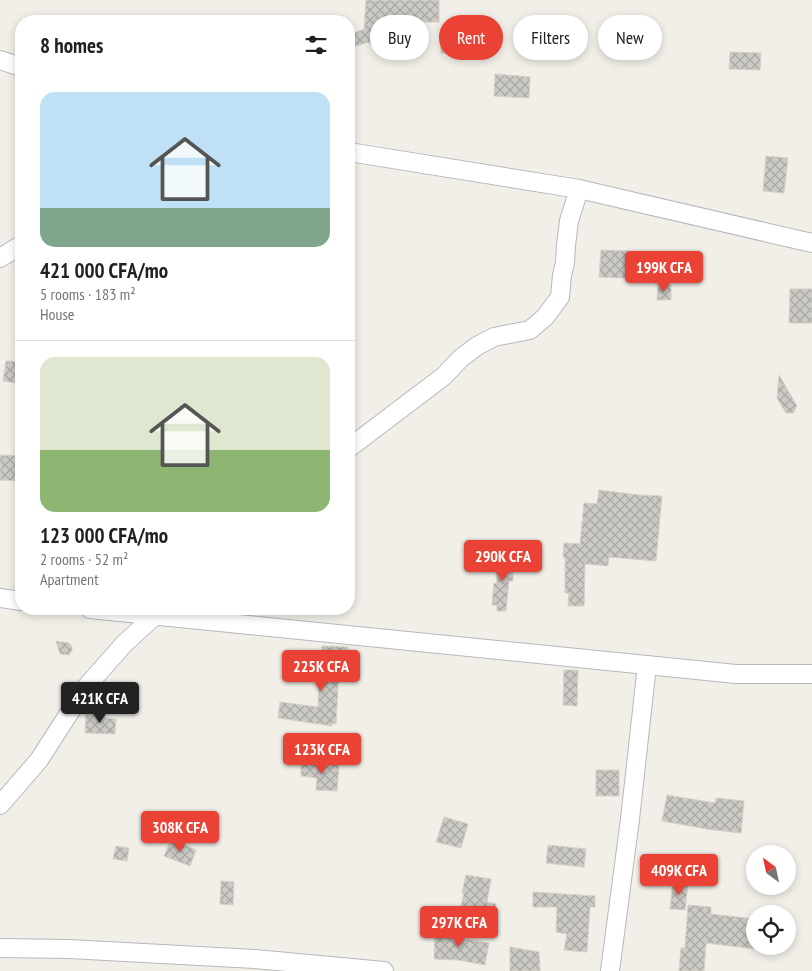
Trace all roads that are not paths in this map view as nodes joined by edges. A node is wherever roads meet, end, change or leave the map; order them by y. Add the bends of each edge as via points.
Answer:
1 (0, 60) edge
2 (15, 65) edge
3 (355, 153) edge
4 (579, 189) junction
5 (812, 244) edge
6 (15, 249) edge
7 (0, 258) edge
8 (355, 443) edge
9 (0, 598) edge
10 (15, 600) edge
11 (155, 615) edge
12 (186, 615) edge
13 (647, 665) junction
14 (812, 674) edge
15 (0, 805) edge
16 (0, 948) edge
17 (384, 971) edge
18 (610, 971) edge

1 - 2 street
3 - 4 street
4 - 5 street
4 - 8 street via 569,221 560,297 545,317 530,330 494,337 477,346 444,376
6 - 7 street
9 - 10 street
11 - 15 street via 86,687 39,760
12 - 13 street
13 - 14 street via 736,674
13 - 18 street
16 - 17 street via 255,959

